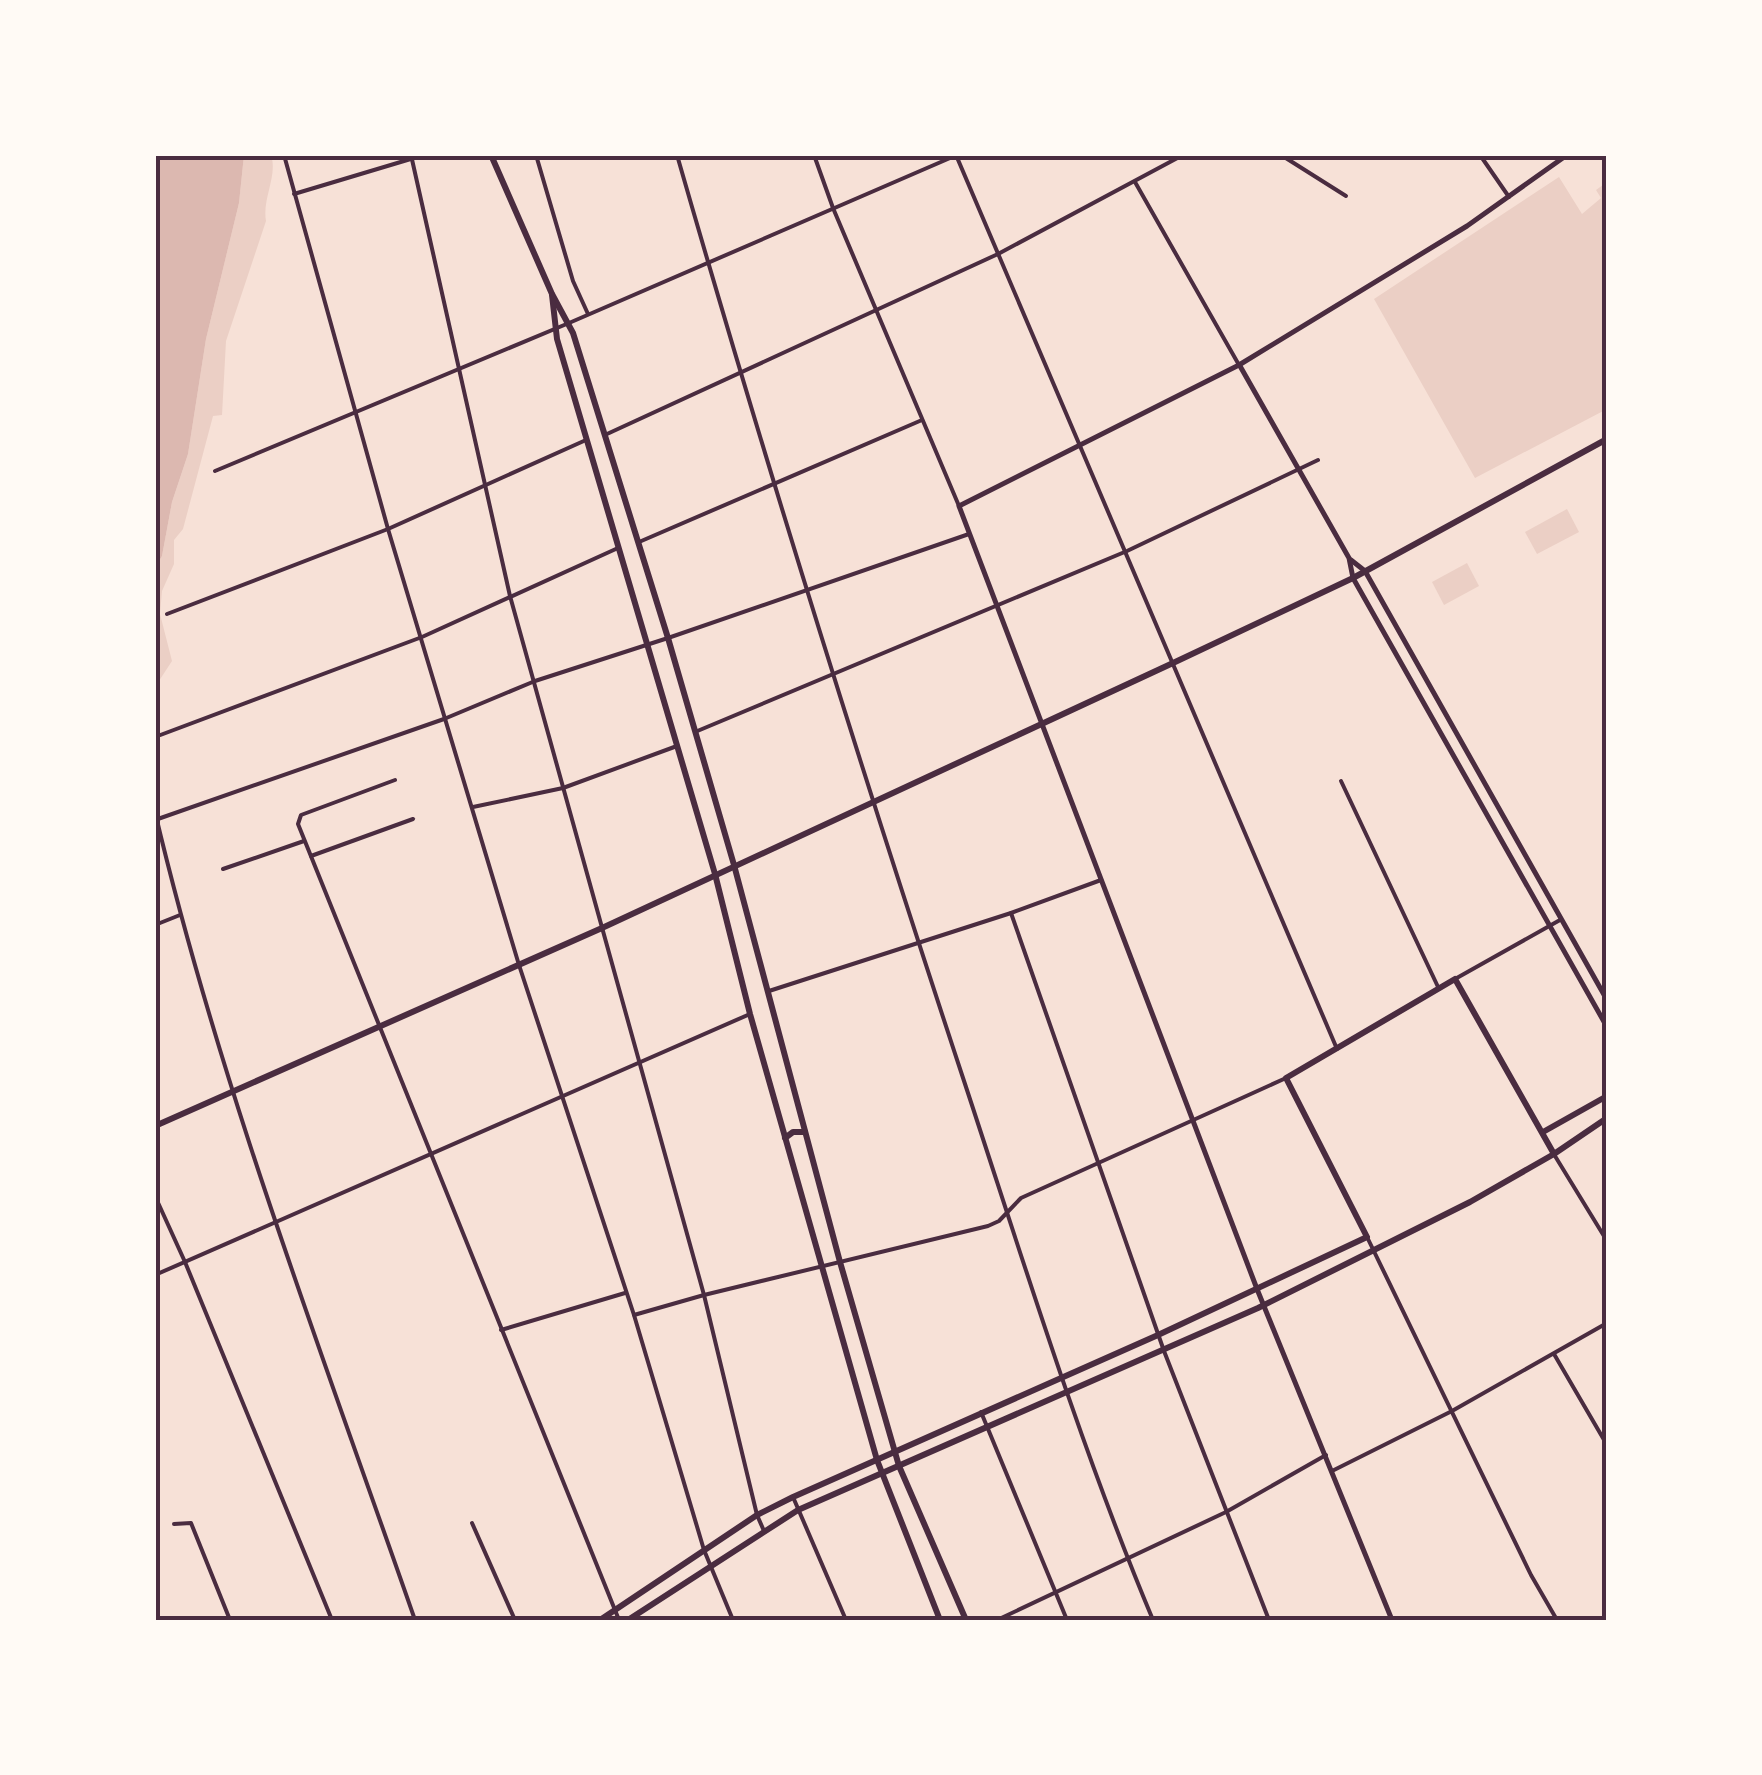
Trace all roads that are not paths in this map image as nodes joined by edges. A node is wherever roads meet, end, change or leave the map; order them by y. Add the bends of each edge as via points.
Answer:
1 (284, 155) edge
2 (424, 155) edge
3 (536, 155) edge
4 (677, 155) edge
5 (814, 155) edge
6 (957, 155) edge
7 (1183, 155) edge
8 (1282, 155) edge
9 (1480, 155) edge
10 (1567, 155) edge
11 (412, 156) edge
12 (491, 156) edge
13 (1135, 182) junction
14 (294, 194) junction
15 (1346, 196) dead end
16 (1509, 197) junction
17 (833, 208) junction
18 (998, 254) junction
19 (707, 260) junction
20 (552, 294) junction
21 (877, 310) junction
22 (588, 314) junction
23 (570, 323) junction
24 (555, 329) junction
25 (1239, 365) junction
26 (461, 367) junction
27 (740, 372) junction
28 (354, 412) junction
29 (922, 420) junction
30 (606, 434) junction
31 (1607, 439) edge
32 (586, 440) junction
33 (1083, 446) junction
34 (1318, 460) dead end
35 (1297, 469) junction
36 (215, 470) dead end
37 (484, 483) junction
38 (773, 484) junction
39 (959, 506) junction
40 (388, 528) junction
41 (969, 534) junction
42 (639, 542) junction
43 (618, 548) junction
44 (1127, 551) junction
45 (1348, 558) junction
46 (1365, 571) junction
47 (1353, 578) junction
48 (806, 590) junction
49 (510, 596) junction
50 (997, 606) junction
51 (167, 614) dead end
52 (422, 638) junction
53 (668, 638) junction
54 (646, 644) junction
55 (1173, 663) junction
56 (832, 676) junction
57 (536, 681) junction
58 (444, 720) junction
59 (1041, 725) junction
60 (695, 732) junction
61 (155, 737) edge
62 (677, 746) junction
63 (395, 780) dead end
64 (1341, 781) dead end
65 (563, 788) junction
66 (874, 801) junction
67 (473, 806) junction
68 (155, 812) edge
69 (156, 819) edge
70 (412, 819) dead end
71 (304, 841) junction
72 (310, 856) junction
73 (734, 865) junction
74 (222, 870) dead end
75 (715, 874) junction
76 (1101, 880) junction
77 (1011, 913) junction
78 (180, 915) junction
79 (1560, 920) junction
80 (155, 925) edge
81 (1548, 927) junction
82 (602, 928) junction
83 (918, 942) junction
84 (519, 965) junction
85 (1455, 979) junction
86 (1440, 989) junction
87 (767, 992) junction
88 (1607, 1000) edge
89 (750, 1014) junction
90 (379, 1026) junction
91 (1607, 1026) edge
92 (1337, 1049) junction
93 (640, 1063) junction
94 (1286, 1078) junction
95 (235, 1091) junction
96 (1607, 1096) edge
97 (561, 1098) junction
98 (1607, 1118) edge
99 (1194, 1122) junction
100 (155, 1126) edge
101 (805, 1132) junction
102 (1543, 1132) junction
103 (785, 1138) junction
104 (1554, 1154) junction
105 (431, 1156) junction
106 (1098, 1166) junction
107 (155, 1196) edge
108 (1008, 1213) junction
109 (278, 1224) junction
110 (1367, 1237) junction
111 (1607, 1242) edge
112 (1374, 1250) junction
113 (186, 1262) junction
114 (840, 1262) junction
115 (822, 1266) junction
116 (155, 1275) edge
117 (1257, 1289) junction
118 (626, 1293) junction
119 (704, 1295) junction
120 (1264, 1305) junction
121 (634, 1315) junction
122 (1607, 1324) edge
123 (501, 1330) junction
124 (1158, 1336) junction
125 (1164, 1351) junction
126 (1554, 1354) junction
127 (1062, 1379) junction
128 (1067, 1394) junction
129 (1452, 1411) junction
130 (982, 1412) junction
131 (988, 1428) junction
132 (1607, 1445) edge
133 (895, 1452) junction
134 (1326, 1455) junction
135 (877, 1460) junction
136 (900, 1466) junction
137 (1332, 1472) junction
138 (882, 1474) junction
139 (793, 1497) junction
140 (798, 1510) junction
141 (1226, 1512) junction
142 (756, 1516) junction
143 (174, 1524) dead end
144 (472, 1524) dead end
145 (764, 1531) junction
146 (704, 1550) junction
147 (1127, 1558) junction
148 (709, 1565) junction
149 (1056, 1592) junction
150 (615, 1610) junction
151 (230, 1620) edge
152 (332, 1620) edge
153 (415, 1620) edge
154 (515, 1620) edge
155 (600, 1620) edge
156 (619, 1620) edge
157 (628, 1620) edge
158 (733, 1620) edge
159 (846, 1620) edge
160 (940, 1620) edge
161 (966, 1620) edge
162 (997, 1620) edge
163 (1067, 1620) edge
164 (1153, 1620) edge
165 (1268, 1620) edge
166 (1392, 1620) edge
167 (1557, 1620) edge

1 - 14 street
2 - 11 street
3 - 22 street
4 - 19 street
5 - 17 street
6 - 17 street
6 - 18 street
7 - 13 street
8 - 15 street
9 - 16 street
10 - 16 street
11 - 14 street
11 - 26 street
12 - 20 main road
13 - 18 street
13 - 25 street
14 - 28 street
16 - 25 street
17 - 19 street
17 - 21 street
18 - 21 street
18 - 33 street
19 - 22 street
19 - 27 street
20 - 23 main road
20 - 24 main road
21 - 27 street
21 - 29 street
22 - 23 street
23 - 24 street
23 - 30 main road
24 - 26 street
24 - 32 main road
25 - 33 street
25 - 35 street
26 - 28 street
26 - 37 street
27 - 30 street
27 - 38 street
28 - 36 street
28 - 40 street
29 - 38 street
29 - 39 street
30 - 42 main road
31 - 46 main road
32 - 37 street
32 - 43 main road
33 - 39 street
33 - 44 street
34 - 35 street
35 - 44 street
35 - 45 street
37 - 40 street
37 - 49 street
38 - 42 street
38 - 48 street
39 - 41 street
40 - 51 street
40 - 52 street
41 - 48 street
41 - 50 street
42 - 53 main road
43 - 49 street
43 - 54 main road
44 - 50 street
44 - 55 street
45 - 46 street
45 - 47 street
46 - 47 main road
46 - 79 street
47 - 55 main road
47 - 81 street
48 - 53 street
48 - 56 street
49 - 52 street
49 - 57 street
50 - 56 street
50 - 59 street
52 - 58 street
52 - 61 street
53 - 54 street
53 - 60 main road
54 - 57 street
54 - 62 main road
55 - 59 main road
55 - 92 street
56 - 60 street
56 - 66 street
57 - 58 street
57 - 65 street
58 - 67 street
58 - 69 street
59 - 66 main road
59 - 76 street
60 - 73 main road
62 - 65 street
62 - 75 main road
63 - 71 street via 302,815
64 - 86 street
65 - 67 street
65 - 82 street
66 - 73 main road
66 - 83 street
67 - 84 street
68 - 69 street
69 - 78 street
70 - 72 street
71 - 72 street
71 - 74 street
72 - 90 street
73 - 75 main road
73 - 87 main road
75 - 82 main road
75 - 89 main road
76 - 77 street
76 - 99 street
77 - 83 street
77 - 106 street
78 - 80 street
78 - 95 street
79 - 81 street
79 - 88 street
81 - 85 street
81 - 91 street
82 - 84 main road
82 - 93 street
83 - 87 street
83 - 108 street
84 - 90 main road
84 - 97 street
85 - 86 main road
85 - 102 main road
86 - 92 main road
87 - 101 main road
89 - 93 street
89 - 103 main road
90 - 95 main road
90 - 105 street
92 - 94 main road
93 - 97 street
93 - 119 street
94 - 99 street
94 - 110 main road
95 - 100 main road
95 - 109 street
96 - 102 main road
97 - 105 street
97 - 118 street
98 - 104 main road
99 - 106 street
99 - 117 street
101 - 103 main road
101 - 114 main road
102 - 104 main road
103 - 115 main road
104 - 111 street
104 - 112 main road
105 - 109 street
105 - 123 street
106 - 108 street via 1021,1198
106 - 124 street
107 - 113 street
108 - 114 street via 988,1226
108 - 127 street
109 - 113 street
109 - 153 street
110 - 112 street
110 - 117 main road
112 - 120 main road
112 - 129 street
113 - 116 street
113 - 152 street
114 - 115 street
114 - 133 main road
115 - 119 street
115 - 135 main road
117 - 120 street
117 - 124 main road
118 - 121 street
118 - 123 street
119 - 121 street
119 - 142 street
120 - 125 main road
120 - 134 street
121 - 146 street
122 - 126 street
123 - 150 street
124 - 125 street
124 - 127 main road
125 - 128 main road
125 - 141 street
126 - 129 street
126 - 132 street
127 - 128 street
127 - 130 main road
128 - 131 main road
128 - 147 street
129 - 137 street
129 - 167 street
130 - 131 street
130 - 133 main road
131 - 136 main road
131 - 149 street
133 - 135 main road
133 - 136 main road
134 - 137 street
134 - 141 street
135 - 138 main road
135 - 139 main road
136 - 138 main road
136 - 161 main road
137 - 166 street
138 - 140 main road
138 - 160 main road
139 - 140 street
139 - 142 main road
140 - 145 main road
140 - 159 street
141 - 147 street
141 - 165 street
142 - 145 street
142 - 146 main road
143 - 151 street via 191,1523
144 - 154 street
145 - 148 main road
146 - 148 street
146 - 150 main road
147 - 149 street
147 - 164 street
148 - 157 main road
148 - 158 street
149 - 162 street
149 - 163 street
150 - 155 main road
150 - 156 street

